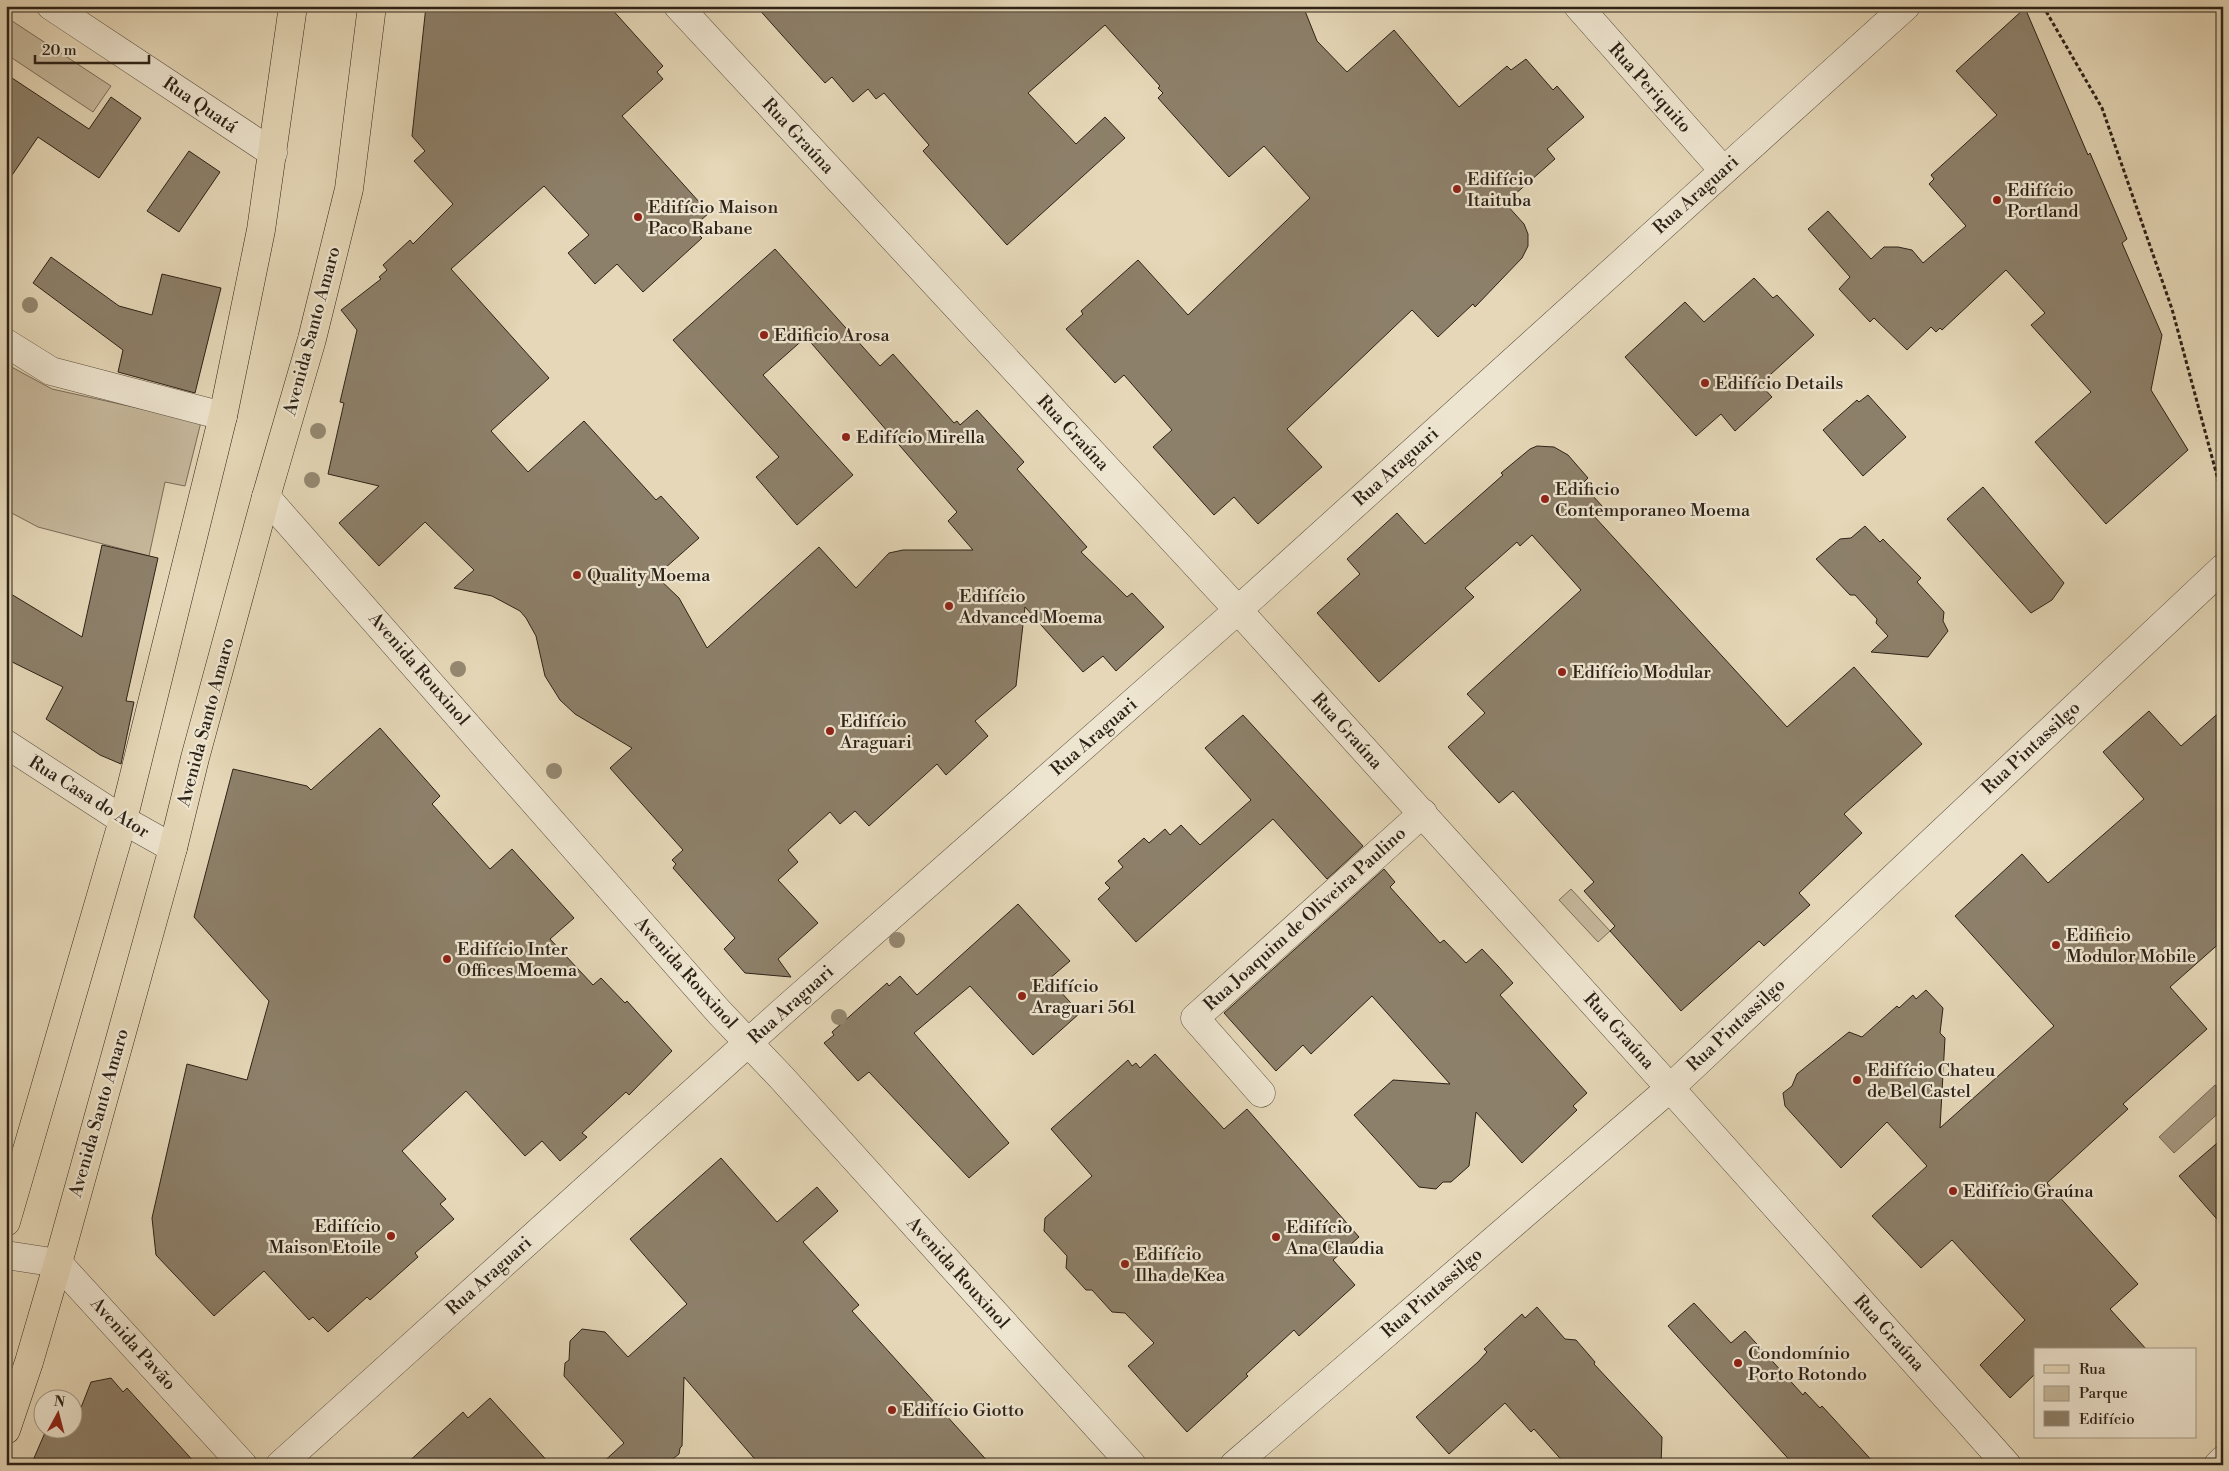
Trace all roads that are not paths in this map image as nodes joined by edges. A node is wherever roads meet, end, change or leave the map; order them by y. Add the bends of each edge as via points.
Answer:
1 (52, 6) edge
2 (293, 6) edge
3 (372, 6) edge
4 (678, 6) edge
5 (1578, 6) edge
6 (1906, 6) edge
7 (273, 153) junction
8 (1723, 170) junction
9 (6, 343) edge
10 (223, 416) junction
11 (266, 497) junction
12 (2223, 568) edge
13 (1238, 610) junction
14 (6, 744) edge
15 (1422, 813) junction
16 (123, 820) junction
17 (173, 848) junction
18 (748, 1043) junction
19 (1670, 1088) junction
20 (1261, 1093) dead end
21 (6, 1222) edge
22 (6, 1255) edge
23 (58, 1263) junction
24 (6, 1430) edge
25 (2223, 1460) edge
26 (243, 1465) edge
27 (280, 1465) edge
28 (1132, 1465) edge
29 (1234, 1465) edge
30 (2007, 1465) edge
31 (2218, 1465) edge

1 - 7 street, Rua Quatá
2 - 7 main road
3 - 11 main road, Avenida Santo Amaro via 349,189 312,340
4 - 13 street, Rua Graúna
5 - 8 street, Rua Periquito
6 - 8 street, Rua Araguari
7 - 10 main road via 261,230
8 - 13 street, Rua Araguari
9 - 10 street via 51,370
10 - 16 main road
11 - 17 main road, Avenida Santo Amaro
11 - 18 street, Avenida Rouxinol
12 - 19 street, Rua Pintassilgo
13 - 15 street, Rua Graúna
13 - 18 street, Rua Araguari
14 - 16 street, Rua Casa do Ator
15 - 19 street, Rua Graúna
15 - 20 street, Rua Joaquim de Oliveira Paulino via 1195,1018
16 - 17 street, Rua Casa do Ator
16 - 21 main road
17 - 23 main road, Avenida Santo Amaro
18 - 27 street, Rua Araguari
18 - 28 street, Avenida Rouxinol
19 - 29 street, Rua Pintassilgo
19 - 30 street, Rua Graúna
22 - 23 street
23 - 24 main road, Avenida Santo Amaro
23 - 26 street, Avenida Pavão
25 - 31 street

